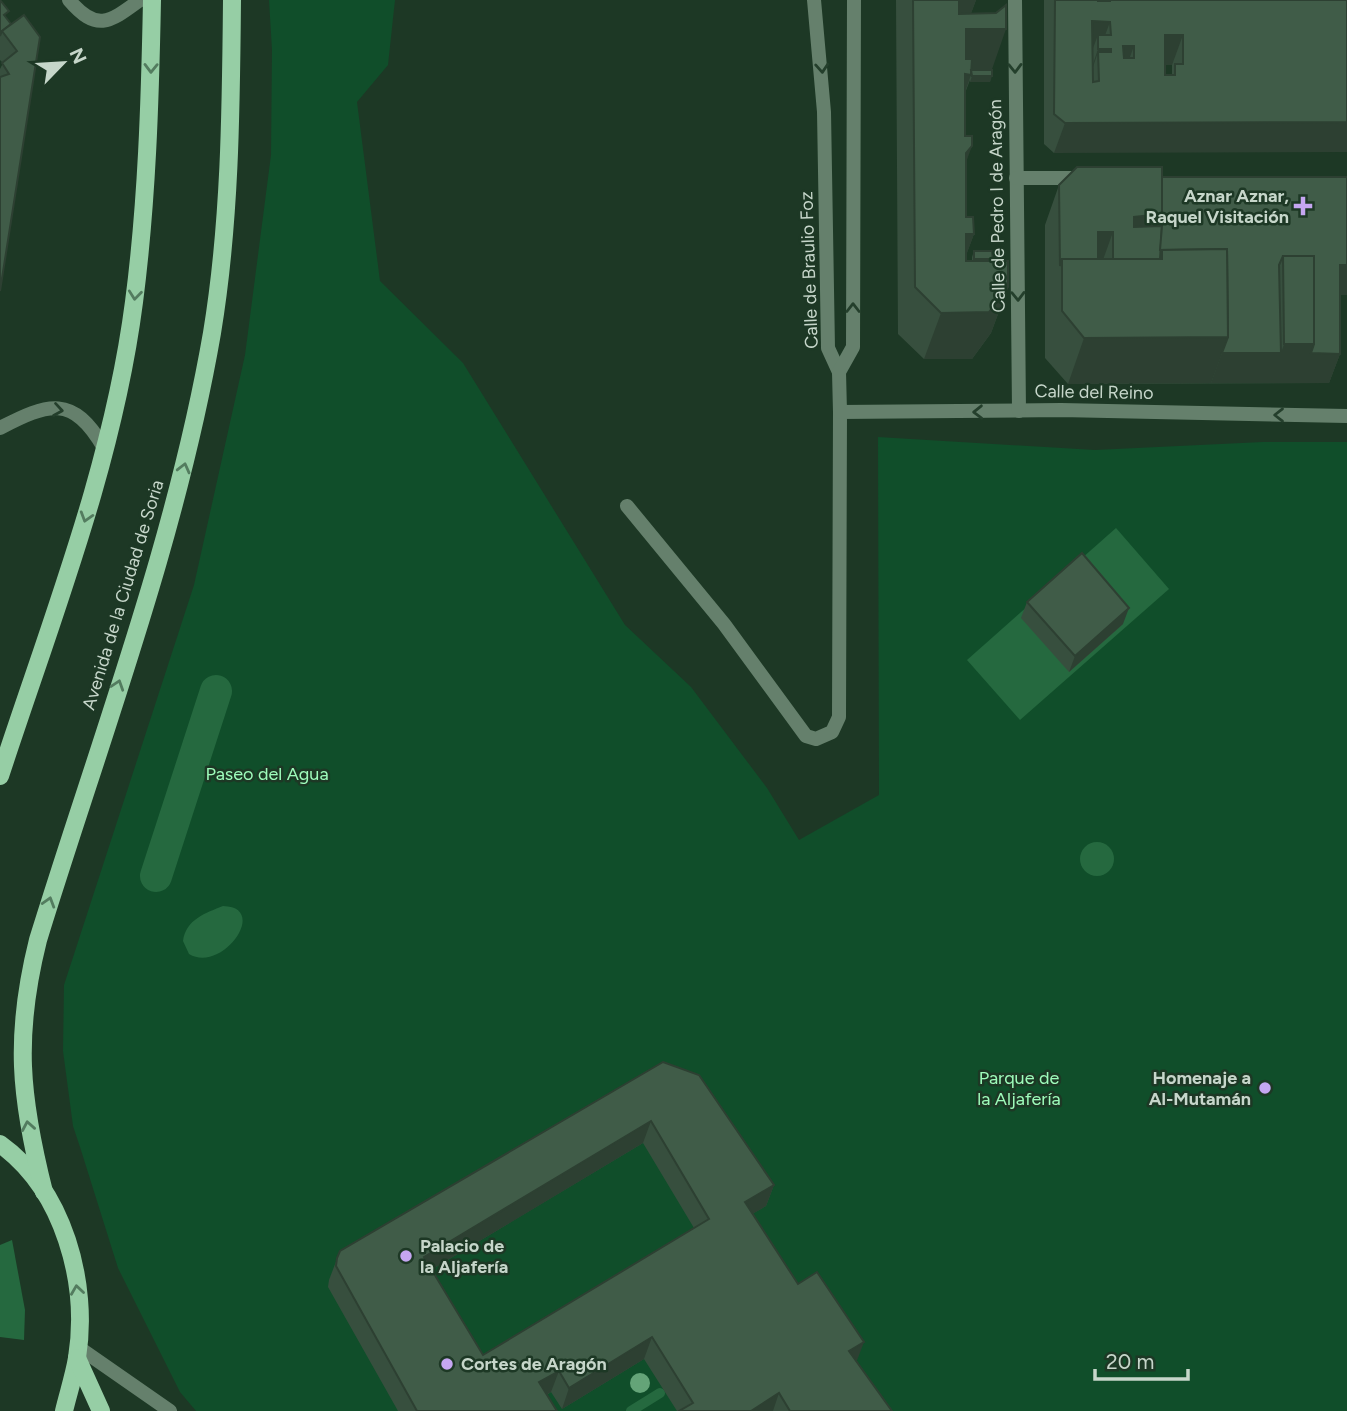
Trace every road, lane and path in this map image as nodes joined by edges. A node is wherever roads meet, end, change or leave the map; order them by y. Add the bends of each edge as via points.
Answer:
1 (69, 0) edge
2 (140, 0) edge
3 (152, 0) edge
4 (232, 0) edge
5 (814, 0) edge
6 (854, 0) edge
7 (1015, 0) edge
8 (1016, 178) junction
9 (1105, 178) edge
10 (839, 372) junction
11 (1019, 411) junction
12 (840, 412) junction
13 (1347, 416) edge
14 (0, 428) edge
15 (104, 448) junction
16 (627, 506) dead end
17 (0, 776) edge
18 (0, 1144) edge
19 (44, 1192) junction
20 (78, 1353) junction
21 (64, 1411) edge
22 (101, 1411) edge
23 (170, 1411) edge

1 - 2 street via 83,15 100,22
3 -> 15 main road via 150,133 134,303
19 -> 4 main road, Avenida de la Ciudad de Soria via 21,1074 28,983 83,793 165,543 199,400 221,261
5 -> 10 street, Calle de Braulio Foz via 824,112 828,348
10 -> 6 street, Calle de Braulio Foz via 853,347
7 -> 8 street, Calle de Pedro I de Aragón
8 - 9 street
8 -> 11 street, Calle de Pedro I de Aragón
10 - 12 street
11 -> 12 street, Calle del Reino
13 -> 11 street, Calle del Reino
12 - 16 street via 839,717 832,732 806,736 724,624
14 -> 15 street via 35,409 59,409 88,423
15 -> 17 main road via 88,514
18 - 19 main road via 32,1173
20 -> 19 main road via 80,1308 69,1247
20 - 21 main road
20 - 22 main road
20 - 23 street

